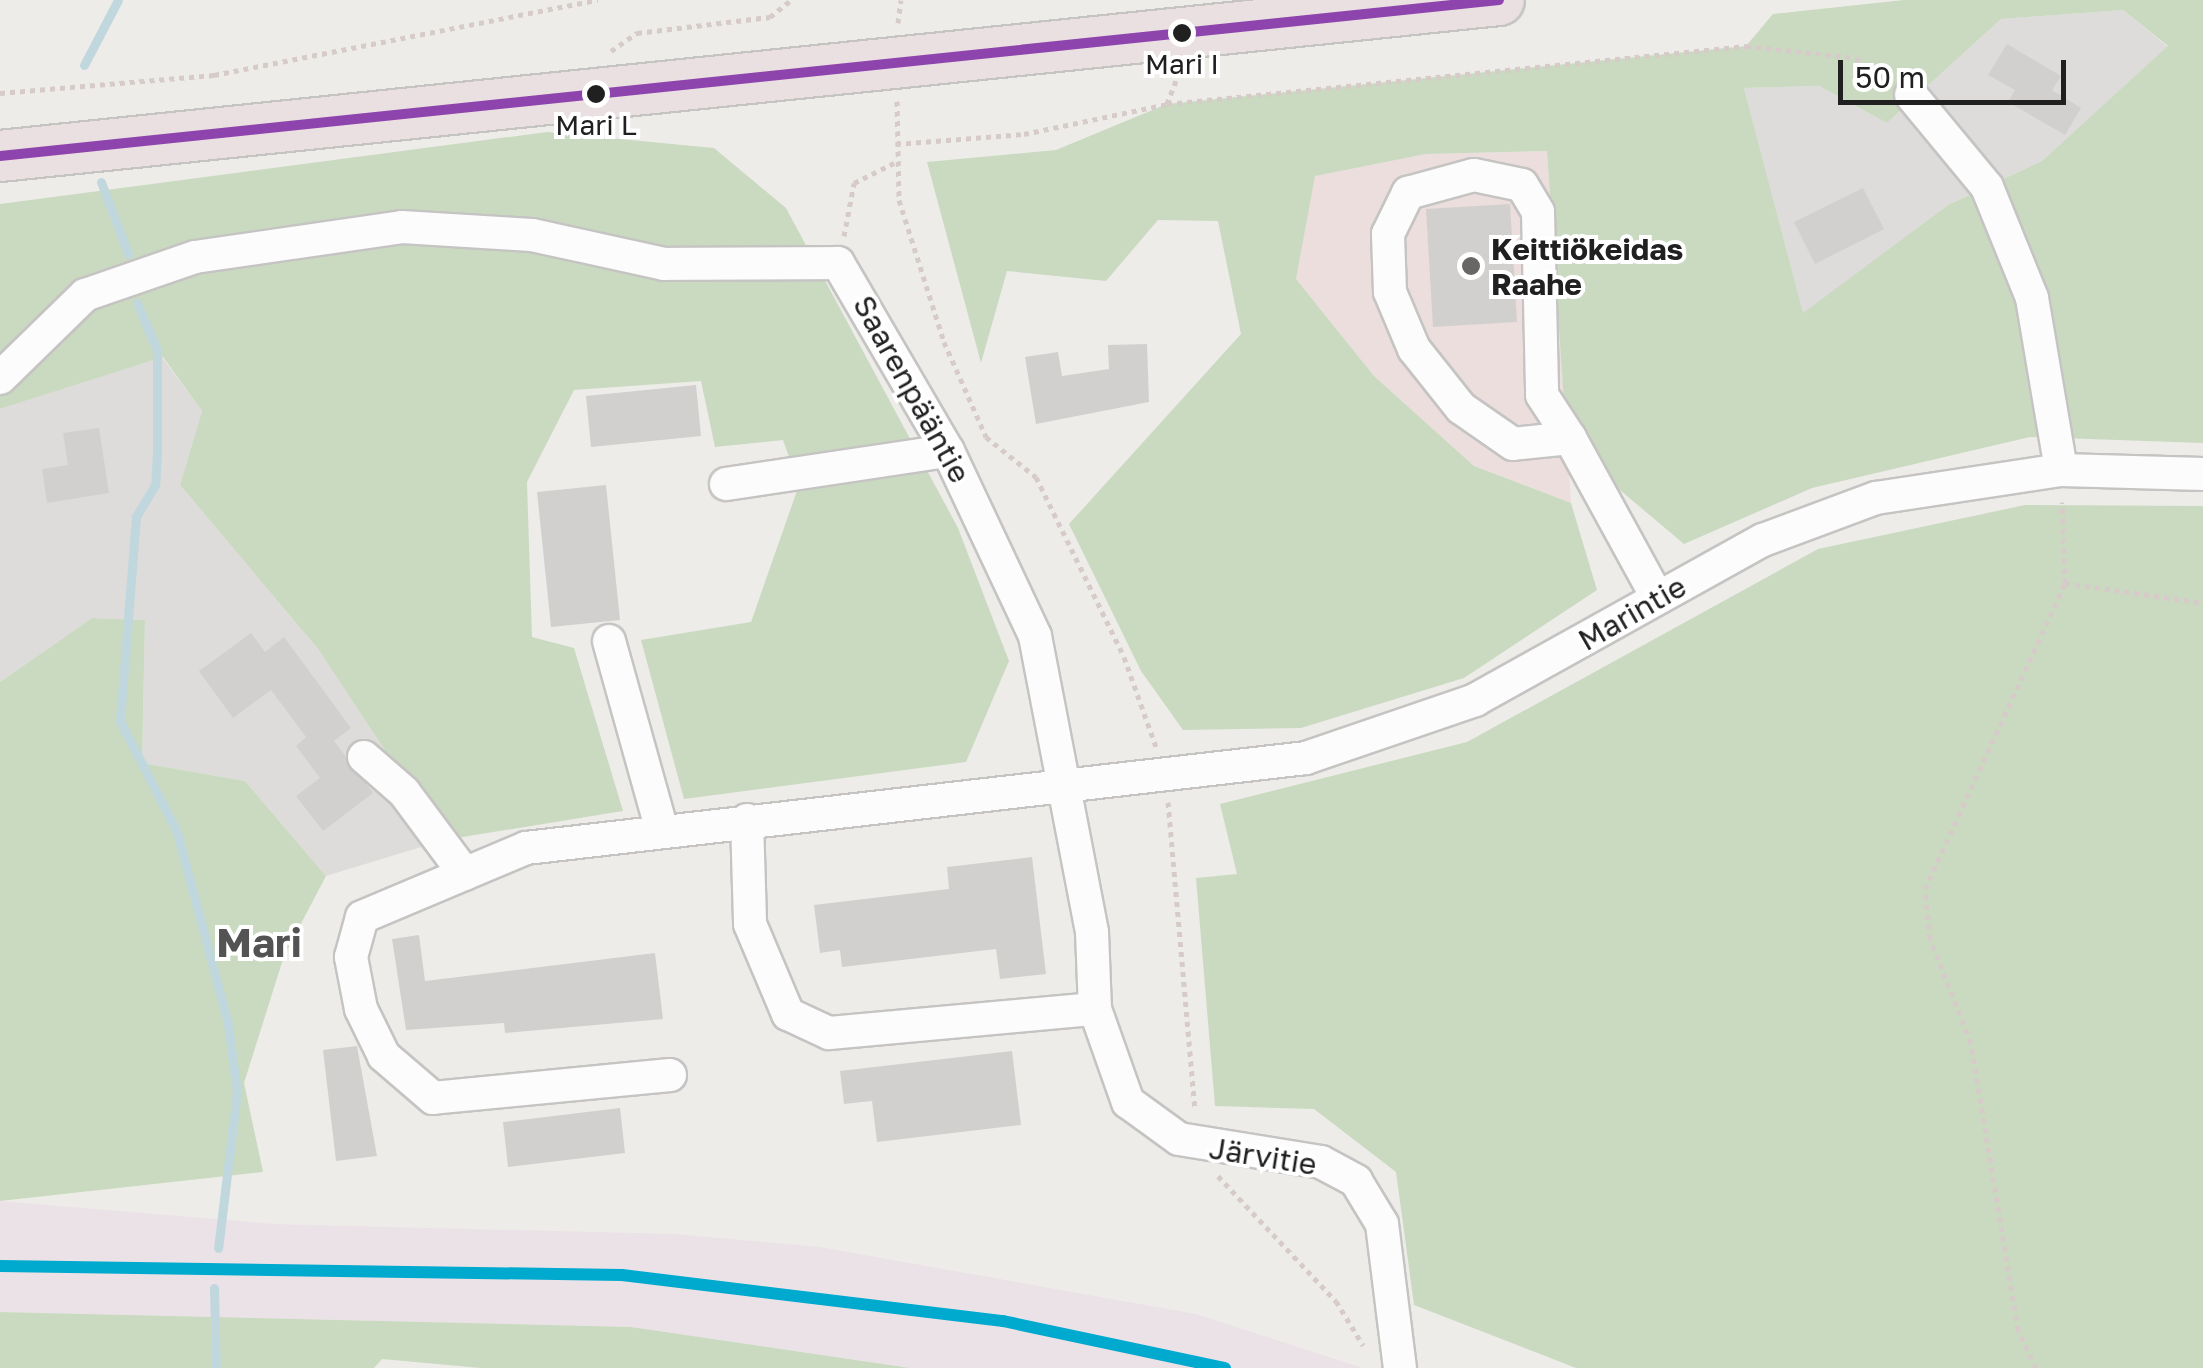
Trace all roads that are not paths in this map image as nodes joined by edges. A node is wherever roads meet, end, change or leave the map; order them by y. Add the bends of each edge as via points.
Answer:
1 (1499, 0) edge
2 (1911, 95) road end
3 (0, 156) edge
4 (0, 378) edge
5 (1570, 438) junction
6 (948, 451) junction
7 (2060, 470) junction
8 (2203, 474) edge
9 (726, 484) dead end
10 (1657, 597) junction
11 (609, 641) dead end
12 (364, 757) dead end
13 (1066, 786) junction
14 (747, 820) junction
15 (662, 831) junction
16 (465, 874) junction
17 (1095, 1009) junction
18 (670, 1075) dead end
19 (1400, 1368) edge

1 - 3 highway
2 - 7 street via 1987,187 2032,298
4 - 6 street, Saarenpääntie via 85,295 195,257 402,227 532,235 664,264 838,263
5 - 5 street via 1542,395 1538,212 1522,186 1474,175 1408,193 1388,234 1390,292 1414,349 1461,408 1513,444
5 - 10 street
6 - 9 street
6 - 13 street, Saarenpääntie via 1035,636
7 - 8 street, Marintie
7 - 10 street, Marintie via 1876,498 1763,540
10 - 13 street, Marintie via 1475,700 1388,736 1306,758
11 - 15 street
12 - 16 street via 404,792
13 - 14 street, Marintie
13 - 17 street, Järvitie
14 - 15 street, Marintie
14 - 17 street via 750,924 788,1014 830,1033
15 - 16 street, Marintie via 526,848
16 - 18 street, Marintie via 362,917 351,957 361,1009 384,1056 433,1098
17 - 19 street, Järvitie via 1128,1102 1208,1149 1298,1157 1356,1180 1382,1224

